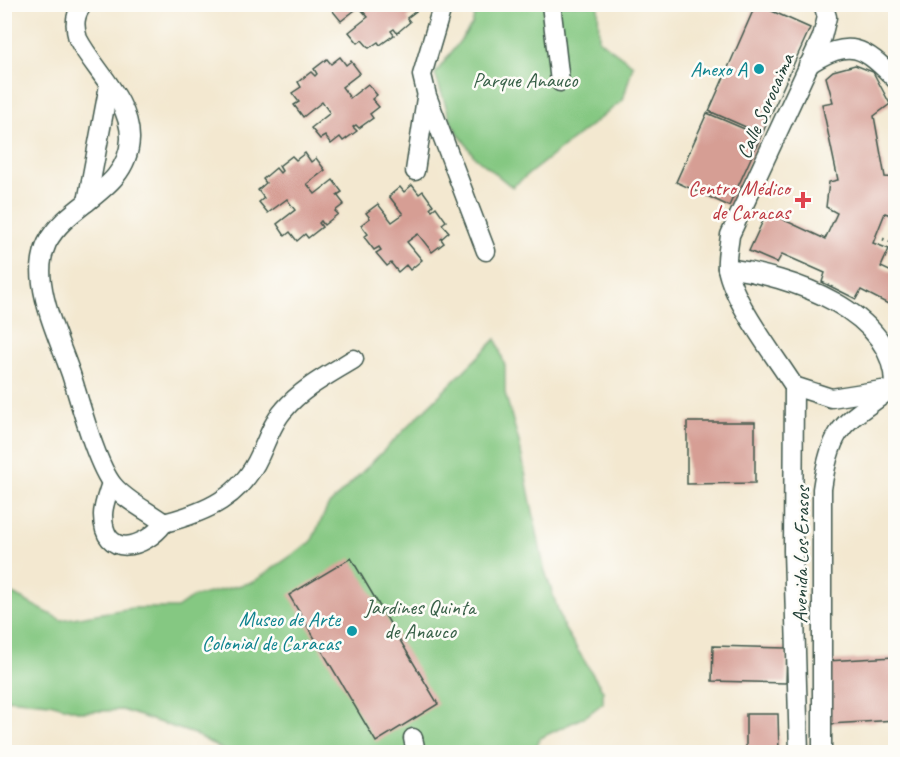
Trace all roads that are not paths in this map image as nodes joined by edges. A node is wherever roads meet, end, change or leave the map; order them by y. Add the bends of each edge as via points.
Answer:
1 (83, 4) edge
2 (443, 4) edge
3 (551, 4) edge
4 (823, 4) edge
5 (808, 65) junction
6 (896, 81) edge
7 (560, 82) dead end
8 (109, 85) junction
9 (427, 96) junction
10 (415, 171) dead end
11 (87, 202) junction
12 (486, 251) dead end
13 (727, 268) junction
14 (354, 359) dead end
15 (794, 386) junction
16 (895, 386) edge
17 (111, 483) junction
18 (164, 523) junction
19 (799, 753) edge
20 (822, 753) edge

1 - 8 street via 76,16 78,39
2 - 9 street via 422,75
3 - 7 street
4 - 5 street, Calle Sorocaima via 827,17
5 - 6 street via 830,52 853,47 872,56
5 - 13 street, Calle Sorocaima via 730,235
8 - 11 street
8 - 11 street via 127,119 127,158 118,175
9 - 10 street
9 - 12 street
11 - 17 street via 48,242 41,260 42,282 48,310
13 - 15 street, Calle Sorocaima via 738,295
13 - 16 street via 785,280 855,317 871,330 886,353
14 - 18 street via 298,395 282,412 252,472 237,490 215,506
15 - 16 street via 831,398
15 - 19 street, Avenida Los Erasos
16 - 20 street, Avenida Los Erasos via 845,423 836,435 825,470
17 - 18 street
17 - 18 street via 102,513 112,541 133,546 155,536

